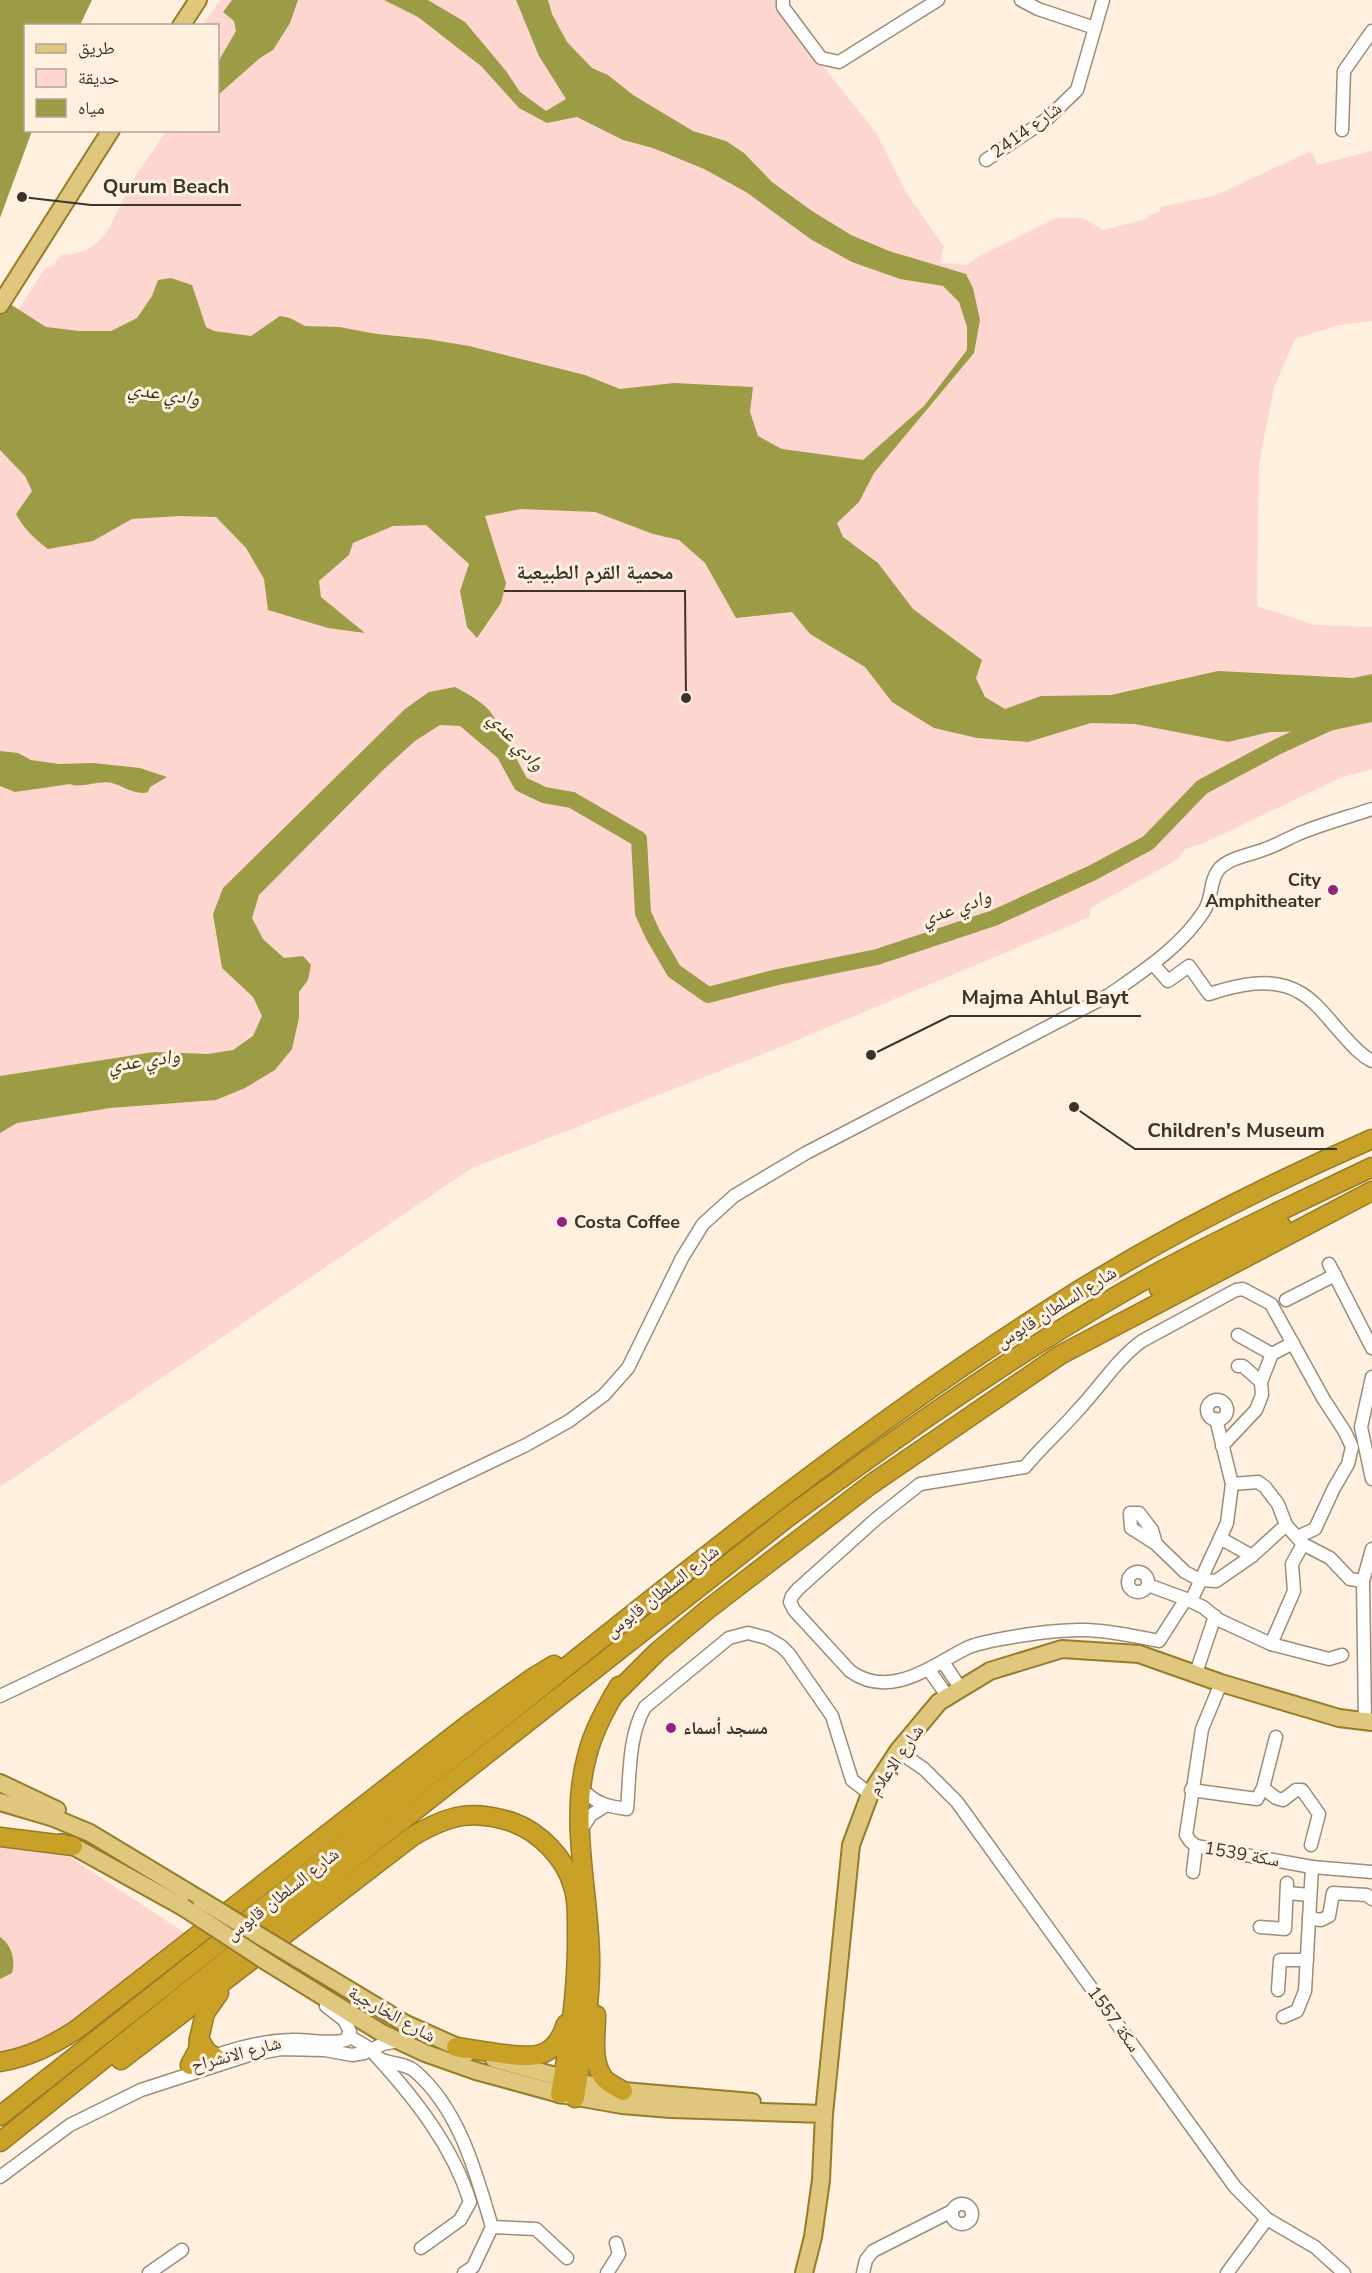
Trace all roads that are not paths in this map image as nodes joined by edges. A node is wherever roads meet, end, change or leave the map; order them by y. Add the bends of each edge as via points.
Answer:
1 (198, 0) edge
2 (783, 0) edge
3 (938, 0) edge
4 (1021, 0) edge
5 (1103, 0) edge
6 (182, 24) edge
7 (1095, 28) junction
8 (1372, 31) edge
9 (1342, 130) dead end
10 (110, 132) edge
11 (986, 160) dead end
12 (0, 305) edge
13 (1372, 809) edge
14 (1153, 964) junction
15 (1372, 1061) edge
16 (1372, 1139) edge
17 (1372, 1167) edge
18 (1372, 1180) edge
19 (1372, 1191) edge
20 (1286, 1300) dead end
21 (1238, 1335) dead end
22 (1293, 1343) junction
23 (1372, 1348) edge
24 (1272, 1354) junction
25 (1238, 1366) dead end
26 (1372, 1377) edge
27 (1261, 1382) junction
28 (942, 1408) junction
29 (1216, 1419) dead end
30 (1222, 1446) junction
31 (1372, 1479) edge
32 (1232, 1484) junction
33 (787, 1518) junction
34 (1286, 1526) junction
35 (1220, 1538) junction
36 (1300, 1541) junction
37 (1156, 1544) dead end
38 (1372, 1549) edge
39 (1252, 1556) junction
40 (1200, 1580) junction
41 (1363, 1581) junction
42 (1148, 1585) dead end
43 (1188, 1600) junction
44 (1215, 1616) junction
45 (608, 1634) junction
46 (1271, 1644) junction
47 (1342, 1655) dead end
48 (944, 1662) junction
49 (929, 1670) junction
50 (1196, 1673) junction
51 (1221, 1683) junction
52 (4, 1692) edge
53 (954, 1693) junction
54 (613, 1696) junction
55 (1368, 1722) edge
56 (1276, 1737) dead end
57 (898, 1751) junction
58 (0, 1783) edge
59 (581, 1788) junction
60 (1263, 1788) junction
61 (1191, 1790) junction
62 (870, 1794) junction
63 (0, 1802) edge
64 (605, 1806) junction
65 (0, 1828) edge
66 (580, 1832) junction
67 (90, 1833) junction
68 (0, 1837) edge
69 (1311, 1845) dead end
70 (73, 1846) junction
71 (1196, 1846) junction
72 (1312, 1867) junction
73 (1193, 1872) dead end
74 (1372, 1872) edge
75 (1310, 1895) junction
76 (1372, 1899) edge
77 (1309, 1918) junction
78 (1260, 1927) dead end
79 (282, 1947) junction
80 (1307, 1960) junction
81 (285, 1973) junction
82 (583, 1979) junction
83 (1278, 1990) dead end
84 (1283, 2017) dead end
85 (349, 2036) junction
86 (199, 2039) junction
87 (399, 2041) junction
88 (456, 2047) junction
89 (374, 2054) junction
90 (215, 2057) junction
91 (0, 2062) edge
92 (190, 2065) junction
93 (166, 2083) junction
94 (826, 2084) junction
95 (569, 2088) junction
96 (141, 2090) junction
97 (623, 2091) junction
98 (790, 2108) junction
99 (824, 2110) junction
100 (0, 2116) edge
101 (823, 2137) junction
102 (0, 2145) edge
103 (0, 2177) edge
104 (952, 2211) dead end
105 (1267, 2219) junction
106 (492, 2227) junction
107 (616, 2243) dead end
108 (421, 2248) dead end
109 (182, 2250) dead end
110 (567, 2258) dead end
111 (148, 2273) edge
112 (464, 2273) edge
113 (607, 2273) edge
114 (804, 2273) edge
115 (863, 2273) edge
116 (1227, 2273) edge
117 (1344, 2273) edge

1 - 6 main road
2 - 3 street via 783,7 821,58 840,62
4 - 7 street
5 - 7 street, 2414 شارع
7 - 11 street, 2414 شارع via 1077,90 1047,119
8 - 9 street via 1344,71
10 - 12 main road
13 - 14 street via 1228,862 1213,879 1209,905 1201,916
14 - 15 street via 1168,981 1189,966 1209,994 1238,985 1263,984 1299,992
14 - 52 street via 1109,995 806,1153 734,1196 704,1224 682,1258 628,1368 604,1395 569,1421 526,1445
16 - 45 highway, شارع السلطان قابوس via 1242,1200 1057,1304 832,1459
17 - 28 highway, شارع السلطان قابوس via 1159,1272
18 - 28 highway via 1222,1255
19 - 54 highway via 1060,1355 870,1485 674,1638
20 - 23 street via 1332,1270
21 - 24 street
22 - 24 street
22 - 36 street via 1352,1447 1348,1464 1315,1529
22 - 49 street via 1271,1304 1243,1289 1222,1296 1131,1349 1025,1467 920,1484 792,1596 794,1610 858,1677 895,1681
24 - 27 street
25 - 27 street
26 - 31 street via 1361,1427
27 - 30 street via 1262,1395 1256,1410
28 - 33 highway, شارع السلطان قابوس
29 - 30 street
30 - 32 street
32 - 34 street via 1258,1482 1266,1487
32 - 35 street via 1227,1523
33 - 54 highway via 751,1562 642,1653
33 - 102 highway, شارع السلطان قابوس via 343,1867
34 - 36 street
34 - 39 street
35 - 39 street
35 - 40 street
36 - 41 street via 1330,1558 1350,1579
36 - 46 street via 1293,1564 1294,1591
37 - 40 street via 1185,1572
38 - 41 street
39 - 40 street via 1216,1581
40 - 43 street
41 - 55 street
42 - 43 street
43 - 44 street
43 - 48 street via 1159,1641 1085,1630 1042,1634 970,1647
44 - 46 street
44 - 50 street
45 - 91 highway via 531,1679 466,1726 76,2030 38,2052
45 - 100 highway, شارع السلطان قابوس
46 - 47 street via 1329,1659
48 - 49 street
48 - 53 street
49 - 53 street
50 - 51 main road, شارع الإعلام
50 - 53 main road, شارع الإعلام via 1139,1654 1062,1649 990,1671
51 - 55 main road, شارع الإعلام via 1339,1718
51 - 61 street, سكة 1539 via 1202,1729
53 - 57 main road, شارع الإعلام via 939,1702
54 - 59 highway via 587,1755
56 - 60 street
57 - 62 main road, شارع الإعلام
57 - 105 street, سكة 1557 via 924,1769 957,1802 1235,2187
58 - 67 main road via 64,1814
59 - 64 street
59 - 66 highway
60 - 61 street via 1260,1796 1253,1799
60 - 69 street via 1282,1800 1302,1790 1319,1814
61 - 71 street, سكة 1539 via 1186,1835
62 - 64 street via 852,1780 832,1716 789,1654 775,1642 748,1634 729,1638 645,1707 634,1736 627,1809
62 - 94 main road, شارع الإعلام via 851,1845
63 - 67 main road, شارع الخارجية
64 - 66 street via 591,1815
65 - 70 main road, شارع الخارجية
66 - 82 highway via 590,1954
67 - 79 main road, شارع الخارجية, bridge
68 - 70 highway
70 - 81 main road, شارع الخارجية, bridge via 183,1907
71 - 72 street, سكة 1539
71 - 73 street
72 - 74 street, سكة 1539
72 - 75 street
75 - 77 street
75 - 78 street via 1287,1888 1285,1929
76 - 77 street via 1367,1895 1333,1893 1329,1916 1321,1920
77 - 80 street
79 - 82 highway via 413,1836 454,1817 491,1815 518,1824 541,1839 566,1870 577,1905
79 - 86 highway via 215,1997 205,2013
79 - 88 main road, شارع الخارجية via 406,2024
79 - 102 highway
80 - 83 street via 1280,1960
80 - 84 street via 1305,1991 1298,2011
81 - 85 street via 344,2020
81 - 87 main road, شارع الخارجية
82 - 88 highway via 562,2034 545,2053 524,2057
82 - 95 highway via 570,2037
82 - 97 highway via 596,2008 597,2064 604,2079
85 - 89 street
85 - 90 street, شارع الانشراح via 340,2042 269,2042
86 - 90 highway
86 - 92 highway
87 - 89 street, شارع الانشراح via 382,2044
87 - 95 main road, شارع الخارجية via 458,2065
88 - 95 main road, شارع الخارجية
89 - 93 street, شارع الانشراح via 281,2049 249,2055
89 - 106 street via 416,2071 449,2112 478,2180
89 - 108 street via 423,2111 451,2157 470,2202 460,2220
90 - 92 street, شارع الانشراح
92 - 93 street
92 - 96 street, شارع الانشراح
93 - 96 street, شارع الانشراح
94 - 98 main road via 813,2100
94 - 99 main road, شارع الإعلام
95 - 97 main road, شارع الخارجية
95 - 98 main road, شارع الخارجية via 622,2105 671,2109
96 - 103 street, شارع الانشراح via 70,2125
97 - 98 main road, شارع الخارجية
98 - 99 main road, شارع الخارجية
98 - 101 main road
99 - 101 main road, شارع الإعلام
101 - 114 main road, شارع الإعلام via 821,2180
104 - 115 street via 873,2251
105 - 116 street
105 - 117 street, سكة 1557 via 1315,2247
106 - 110 street via 536,2229
106 - 112 street via 473,2267
107 - 113 street via 619,2254
109 - 111 street

